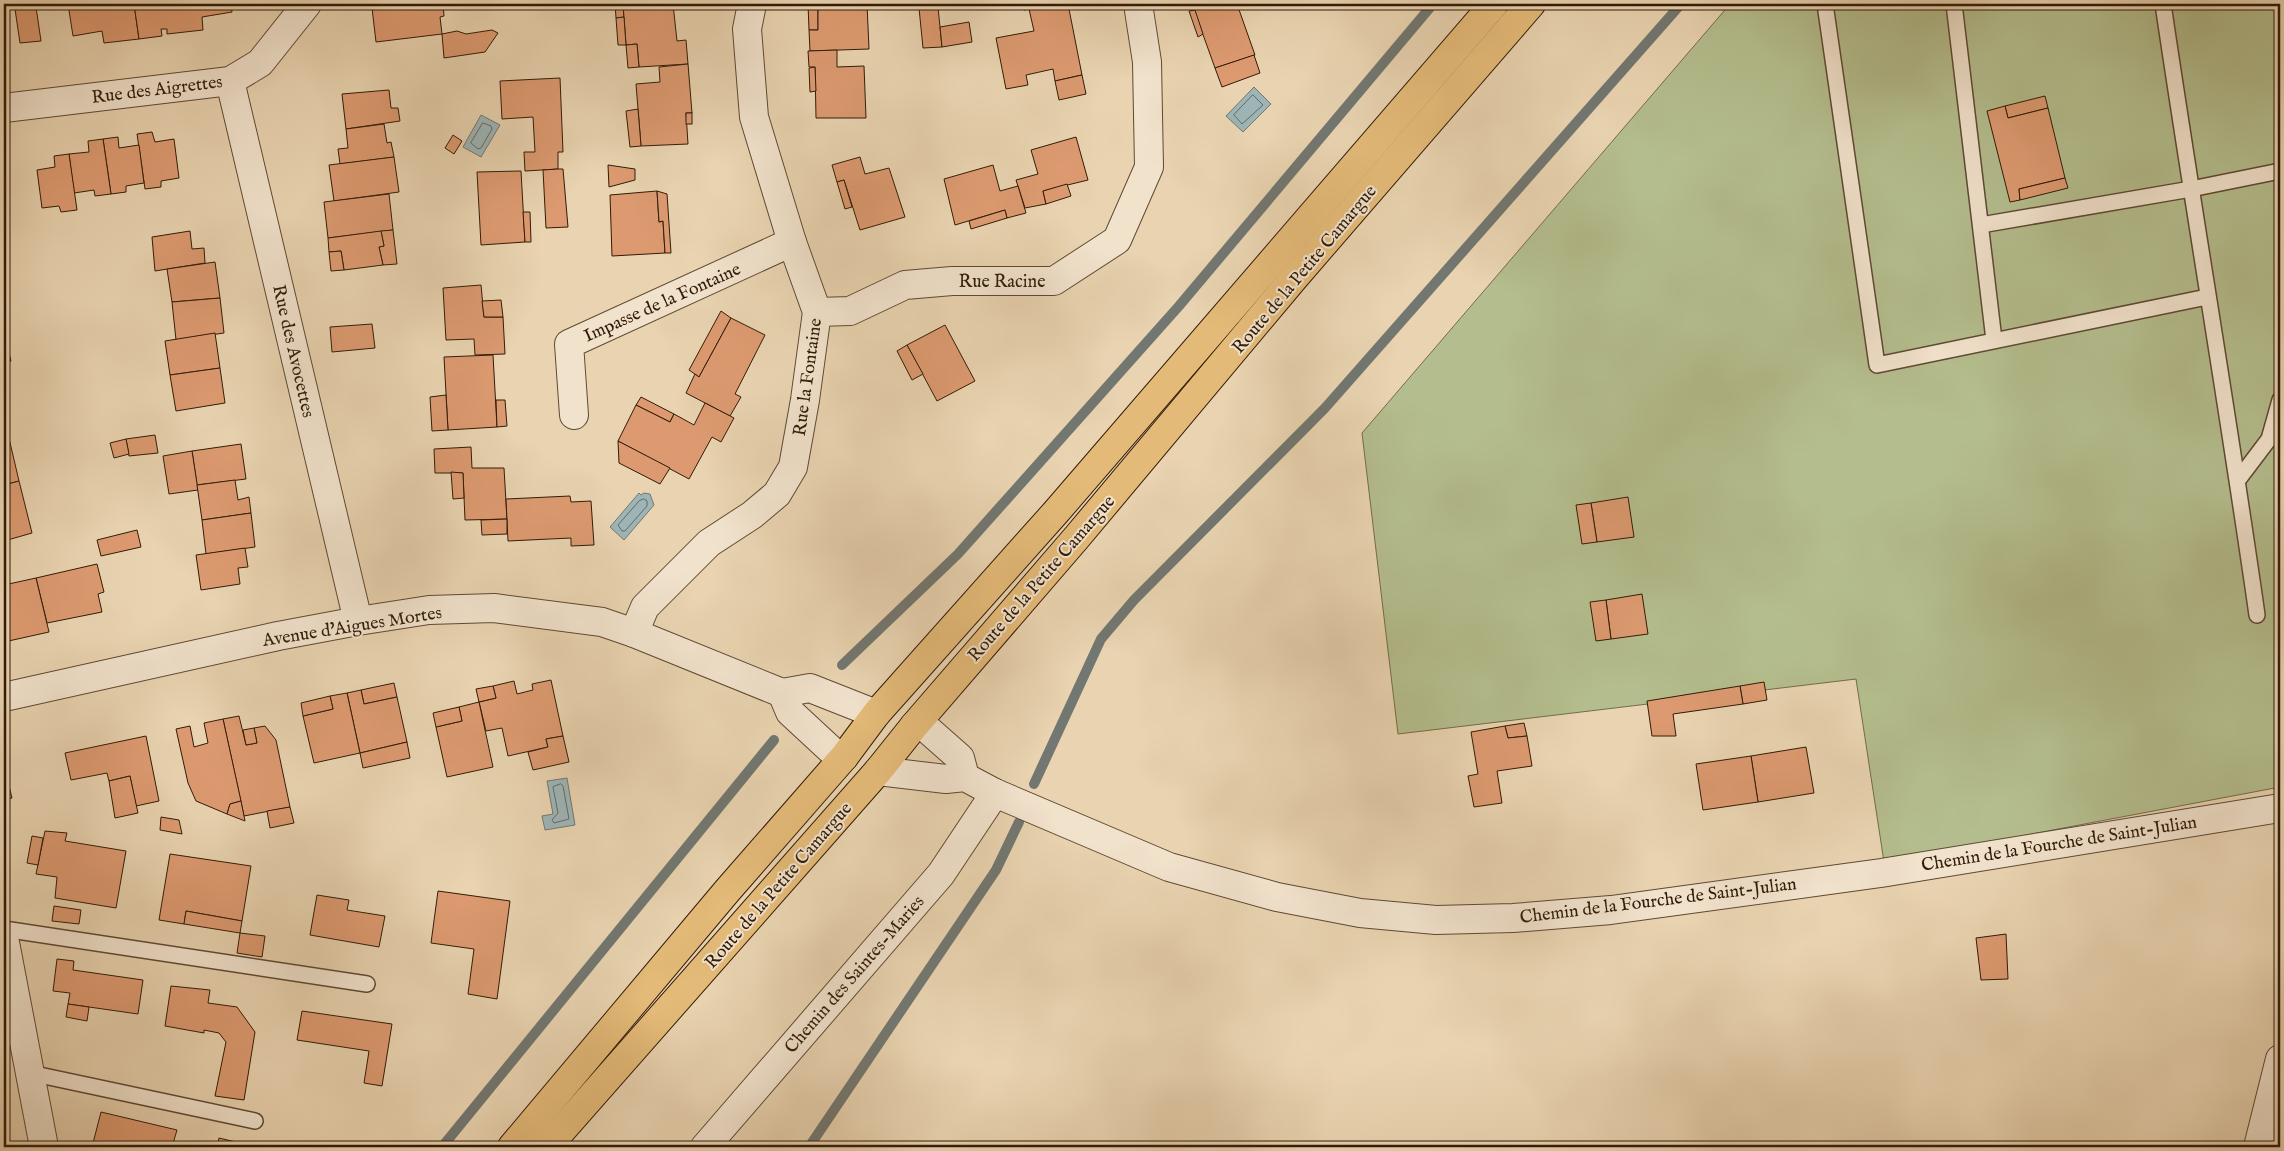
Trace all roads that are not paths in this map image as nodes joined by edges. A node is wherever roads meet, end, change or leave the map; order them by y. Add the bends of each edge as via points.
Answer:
1 (307, 4) edge
2 (752, 4) edge
3 (1138, 4) edge
4 (1494, 4) edge
5 (1531, 4) edge
6 (1825, 4) edge
7 (1954, 4) edge
8 (2163, 4) edge
9 (230, 81) junction
10 (4, 108) edge
11 (2280, 171) edge
12 (2191, 189) junction
13 (1980, 225) junction
14 (792, 242) junction
15 (2207, 297) junction
16 (817, 312) junction
17 (1994, 340) junction
18 (2280, 400) edge
19 (574, 416) dead end
20 (2238, 480) junction
21 (2257, 615) dead end
22 (358, 621) junction
23 (634, 633) junction
24 (782, 693) junction
25 (4, 697) edge
26 (876, 714) junction
27 (914, 726) junction
28 (844, 757) junction
29 (878, 771) junction
30 (965, 777) junction
31 (995, 793) junction
32 (2280, 808) edge
33 (4, 929) edge
34 (4, 937) edge
35 (367, 984) dead end
36 (2280, 1059) edge
37 (30, 1073) junction
38 (255, 1121) dead end
39 (44, 1147) edge
40 (512, 1147) edge
41 (547, 1147) edge
42 (705, 1147) edge
43 (2258, 1147) edge

1 - 9 street, Rue des Aigrettes via 260,63
2 - 14 street, Rue la Fontaine via 747,30 754,116
3 - 16 street, Rue Racine via 1147,62 1149,167 1117,240 1054,281 952,281 905,285 850,311
4 - 26 main road, Route de la Petite Camargue via 1056,512
5 - 27 main road, Route de la Petite Camargue
6 - 17 lane via 1877,366
7 - 13 lane
8 - 12 lane
9 - 10 street, Rue des Aigrettes
9 - 22 street, Rue des Avocettes
11 - 12 lane
12 - 13 lane
12 - 15 lane
13 - 17 lane
14 - 16 street, Rue la Fontaine
14 - 19 street, Impasse de la Fontaine via 569,344
15 - 17 lane
15 - 20 lane
16 - 23 street, Rue la Fontaine via 793,467 776,494 752,515 709,543 644,607
18 - 20 lane via 2269,439
20 - 21 lane
22 - 23 street, Avenue d'Aigues Mortes via 429,610 494,608 602,622
22 - 25 street, Avenue d'Aigues Mortes
23 - 24 street, Avenue d'Aigues Mortes
24 - 26 street via 810,688
24 - 28 street via 790,712 831,750
26 - 27 main road
26 - 28 main road, Route de la Petite Camargue
27 - 29 main road, Route de la Petite Camargue
27 - 30 street via 926,728 960,758
28 - 29 main road
28 - 40 main road, Route de la Petite Camargue
29 - 30 street via 946,779
29 - 41 main road, Route de la Petite Camargue
30 - 31 street, Chemin de la Fourche de Saint-Julian
31 - 32 street, Chemin de la Fourche de Saint-Julian via 1178,869 1277,897 1360,913 1436,920 1611,910 1881,873
31 - 42 street, Chemin des Saintes-Maries via 940,874
33 - 35 lane
34 - 37 street
36 - 43 street
37 - 38 lane
37 - 39 street

